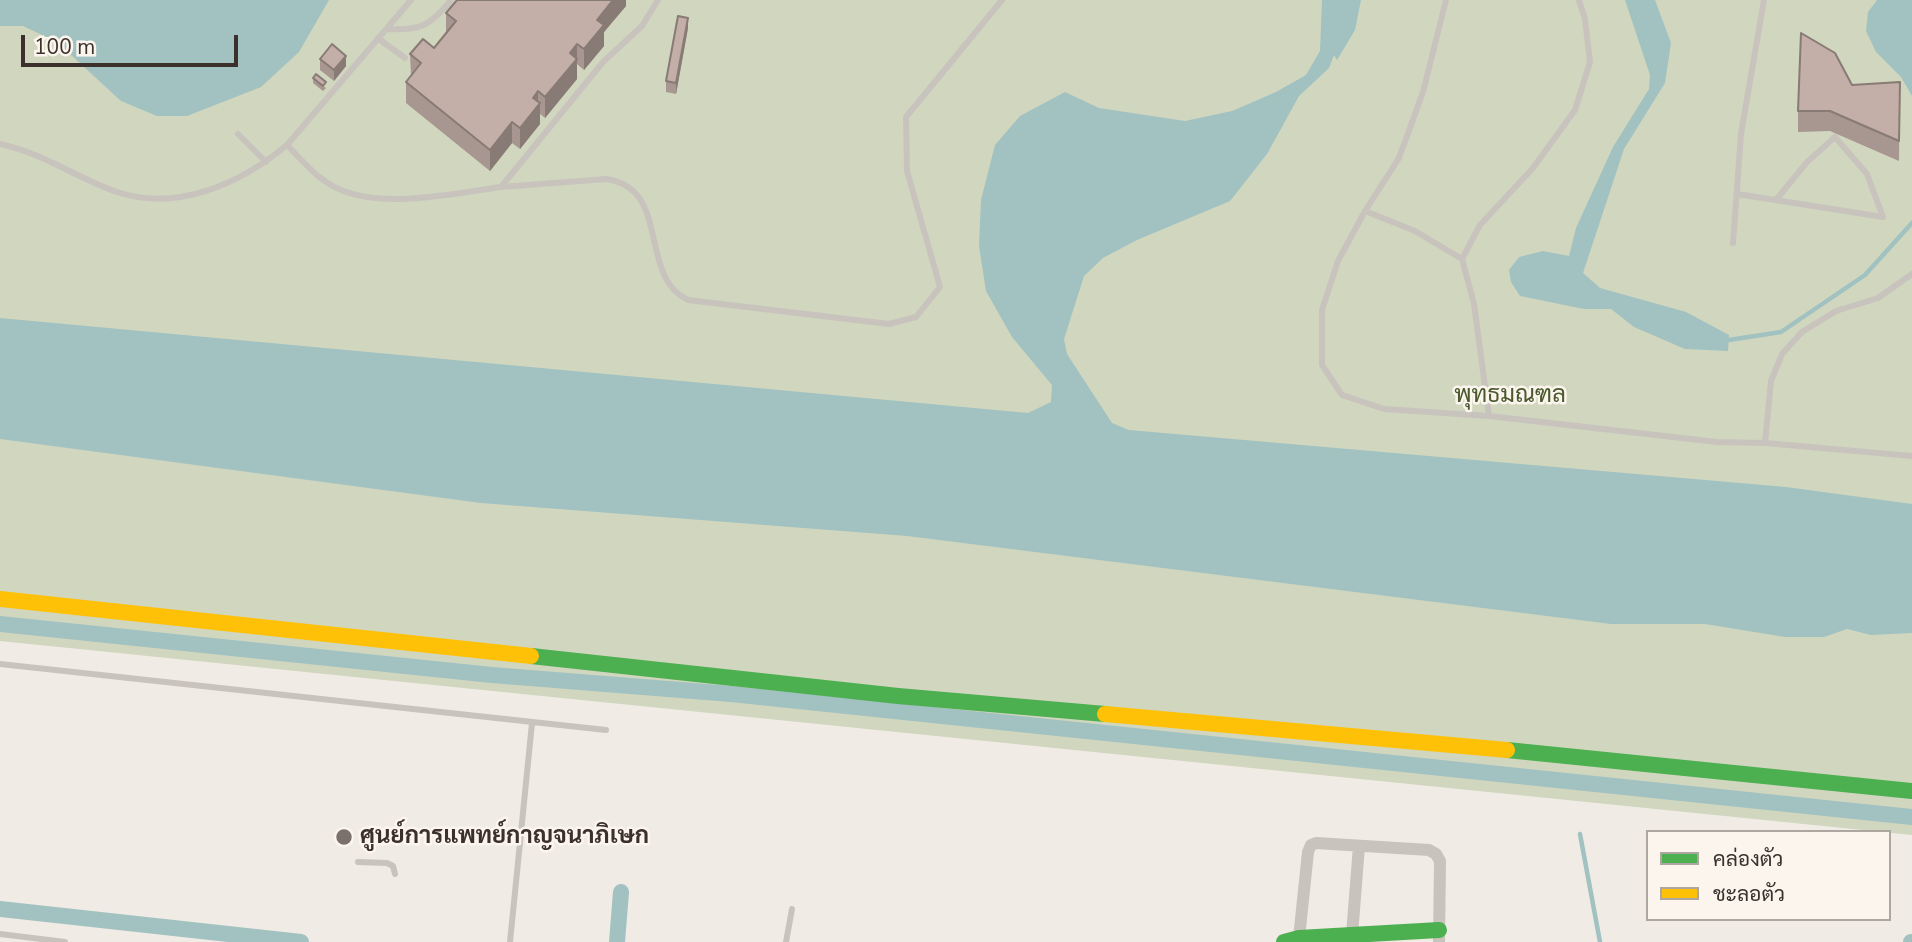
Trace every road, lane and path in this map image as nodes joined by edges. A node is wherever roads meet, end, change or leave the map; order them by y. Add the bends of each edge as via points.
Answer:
1 (411, 0) edge
2 (451, 0) edge
3 (658, 0) edge
4 (1002, 0) edge
5 (1446, 0) edge
6 (1579, 0) edge
7 (1764, 0) edge
8 (387, 29) junction
9 (379, 39) junction
10 (405, 58) dead end
11 (238, 134) dead end
12 (0, 144) edge
13 (287, 145) junction
14 (266, 162) junction
15 (501, 187) junction
16 (1737, 194) junction
17 (1776, 200) junction
18 (1364, 211) junction
19 (1733, 243) dead end
20 (1462, 259) junction
21 (1912, 274) edge
22 (1489, 416) junction
23 (1765, 443) junction
24 (1912, 456) edge
25 (0, 599) edge
26 (0, 664) edge
27 (532, 723) junction
28 (606, 730) dead end
29 (1912, 791) edge
30 (1359, 846) junction
31 (358, 862) dead end
32 (395, 874) dead end
33 (792, 909) dead end
34 (0, 934) edge
35 (1352, 935) junction
36 (1439, 936) edge
37 (1292, 940) edge
38 (65, 942) edge
39 (510, 942) edge
40 (786, 942) edge

1 - 8 lane
2 - 8 lane via 423,27
3 - 15 lane via 642,26 603,62
4 - 15 lane via 906,117 907,171 940,287 916,317 889,324 688,300 670,287 647,209 631,187 606,179
5 - 18 lane via 1423,92 1399,158
6 - 20 lane via 1590,62 1575,110 1533,168 1480,225
7 - 16 lane via 1741,134
8 - 9 lane
9 - 10 lane
9 - 13 lane
11 - 14 lane
12 - 14 lane via 44,157 114,191 141,198 207,192
13 - 14 lane
13 - 15 lane via 321,179 354,196 388,200
16 - 17 lane
16 - 19 lane
17 - 17 lane via 1829,208 1883,217 1867,174 1835,137
18 - 20 lane via 1415,231
18 - 22 lane via 1338,261 1322,310 1322,366 1342,395 1384,409
20 - 22 lane via 1474,304
21 - 23 lane via 1878,298 1836,311 1802,332 1782,354 1771,381
22 - 23 lane via 1717,442
23 - 24 lane
25 - 29 street via 884,694
26 - 27 lane
27 - 28 lane
27 - 39 lane
30 - 35 street
30 - 36 street via 1436,854 1440,861
30 - 37 street via 1311,845
31 - 32 lane via 387,863
33 - 40 lane
34 - 38 lane
35 - 36 street
35 - 37 street

